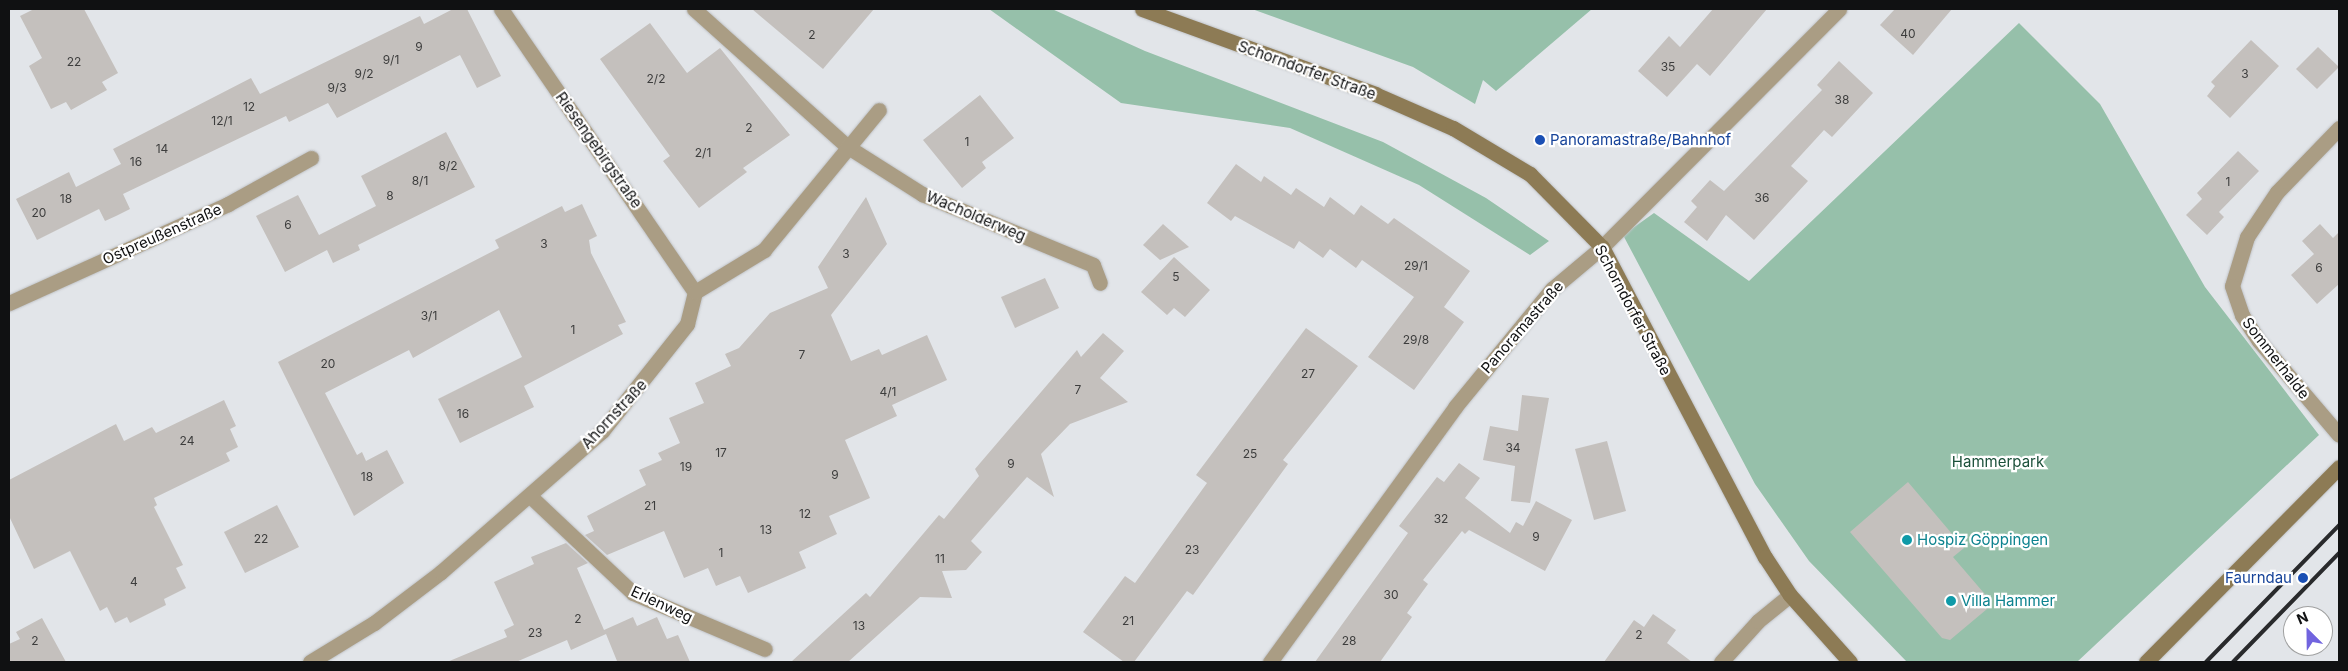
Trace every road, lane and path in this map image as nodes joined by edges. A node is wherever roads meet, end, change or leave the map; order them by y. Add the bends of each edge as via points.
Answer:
1 (501, 9) edge
2 (694, 9) edge
3 (1142, 9) edge
4 (1839, 9) edge
5 (879, 110) dead end
6 (2339, 128) edge
7 (848, 147) junction
8 (311, 158) dead end
9 (1602, 247) junction
10 (1100, 283) dead end
11 (696, 292) junction
12 (9, 303) edge
13 (2339, 435) edge
14 (2339, 467) edge
15 (530, 496) junction
16 (1790, 595) junction
17 (765, 649) dead end
18 (1726, 657) edge
19 (310, 662) edge
20 (1270, 662) edge
21 (1850, 662) edge
22 (2146, 662) edge

1 - 11 street, Riesengebirgstraße
2 - 7 street
3 - 9 street, Schorndorfer Straße via 1375,94 1453,128 1530,174
4 - 9 street, Panoramastraße
5 - 7 street
6 - 13 street, Sommerhalde via 2267,207 2247,237 2232,286 2242,315 2259,341
7 - 10 street, Wacholderweg via 922,194 1093,265
7 - 11 street via 764,250
8 - 12 street, Ostpreußenstraße via 228,204
9 - 16 street, Schorndorfer Straße via 1707,454
9 - 20 street, Panoramastraße via 1552,289 1508,340
11 - 15 street, Ahornstraße via 687,324 664,358 602,431
14 - 22 street
15 - 17 street, Erlenweg via 633,594
15 - 19 street, Ahornstraße via 374,623
16 - 18 street via 1758,621
16 - 21 street, Schorndorfer Straße

